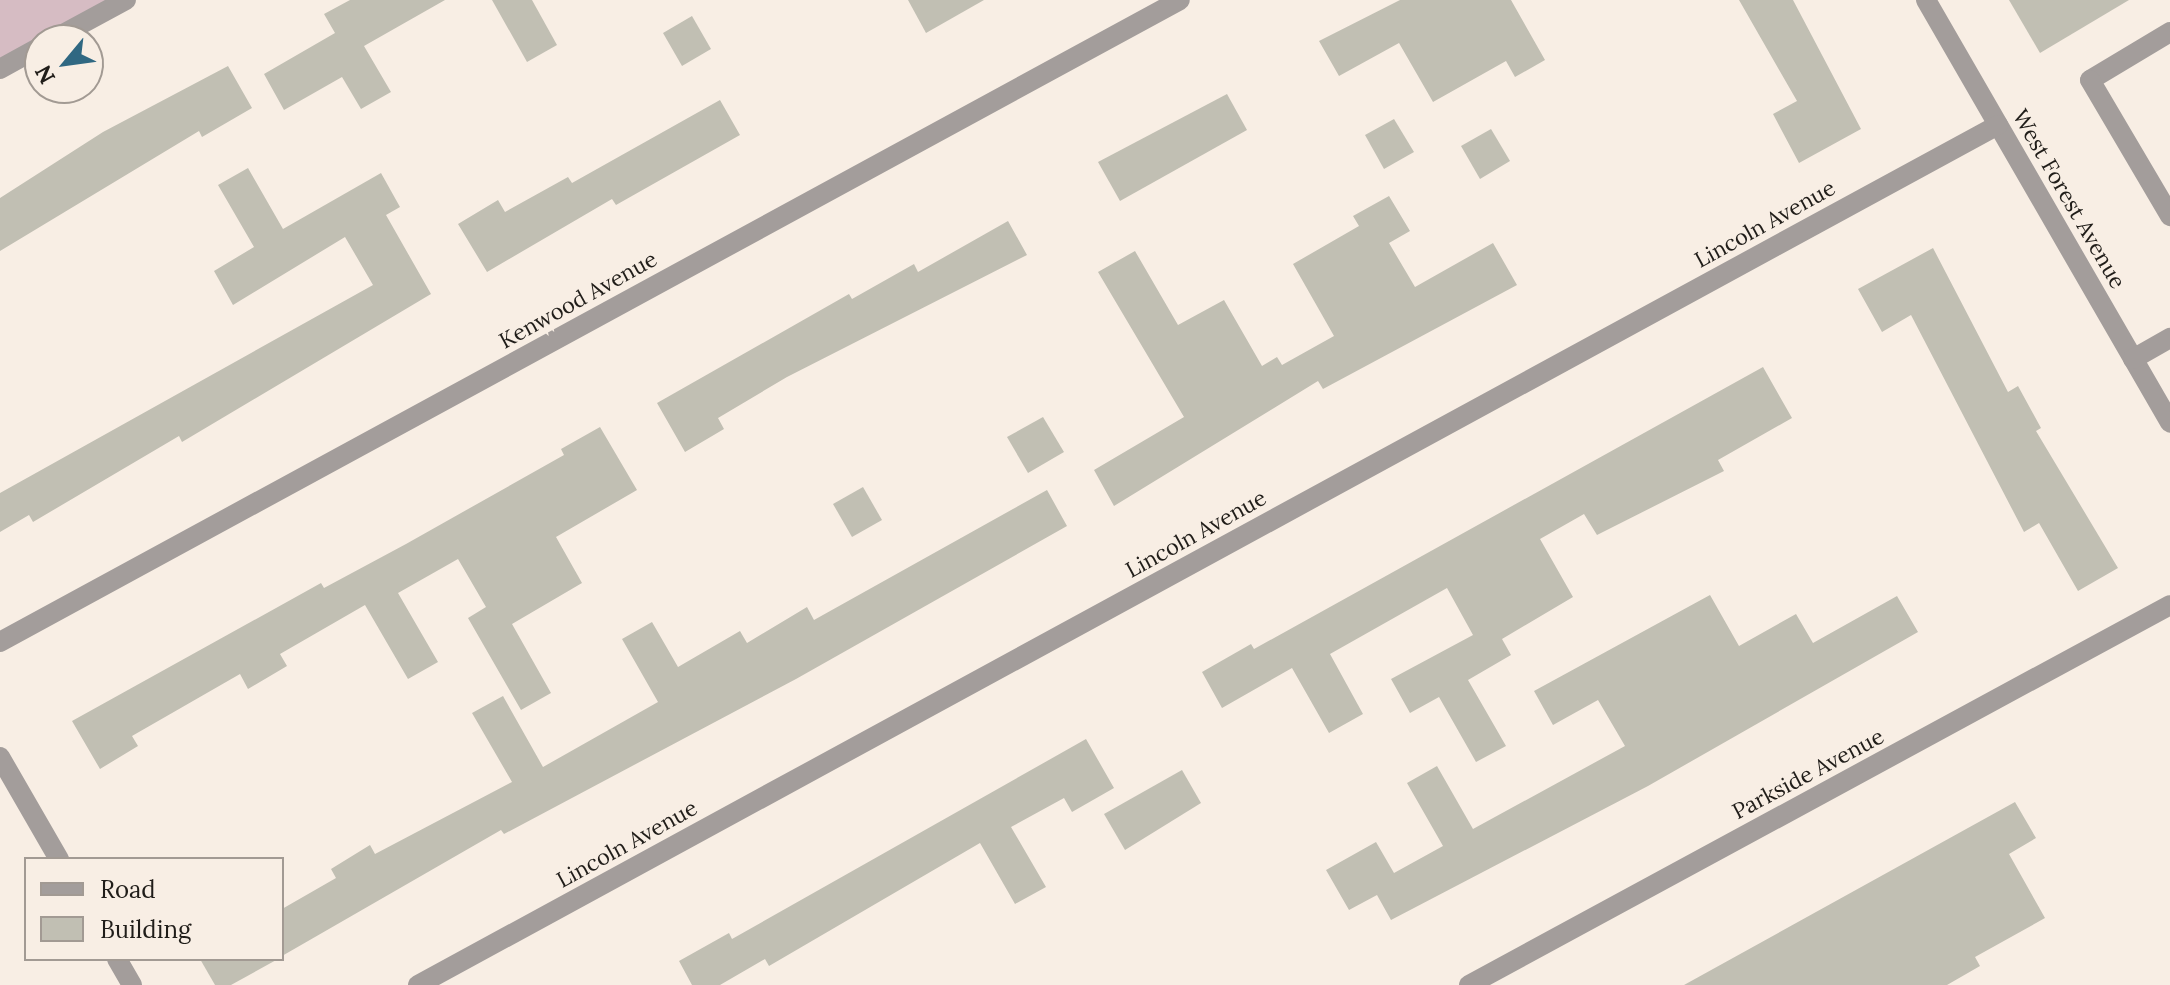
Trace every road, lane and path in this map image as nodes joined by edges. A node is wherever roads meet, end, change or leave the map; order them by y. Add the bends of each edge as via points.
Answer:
1 (126, 0) edge
2 (1180, 0) edge
3 (1926, 0) edge
4 (82, 24) edge
5 (2170, 32) edge
6 (24, 56) edge
7 (0, 69) edge
8 (1998, 125) junction
9 (2170, 216) edge
10 (2170, 338) edge
11 (2133, 359) junction
12 (2170, 423) edge
13 (2170, 605) edge
14 (0, 642) edge
15 (0, 757) edge
16 (58, 857) edge
17 (118, 961) edge
18 (132, 985) edge
19 (418, 985) edge
20 (1469, 985) edge

1 - 4 street
2 - 14 street, Kenwood Avenue
3 - 8 street, West Forest Avenue
5 - 9 street via 2090,80
6 - 7 street
8 - 11 street, West Forest Avenue
8 - 19 street, Lincoln Avenue
10 - 11 street
11 - 12 street, West Forest Avenue
13 - 20 street, Parkside Avenue
15 - 16 street
17 - 18 street

